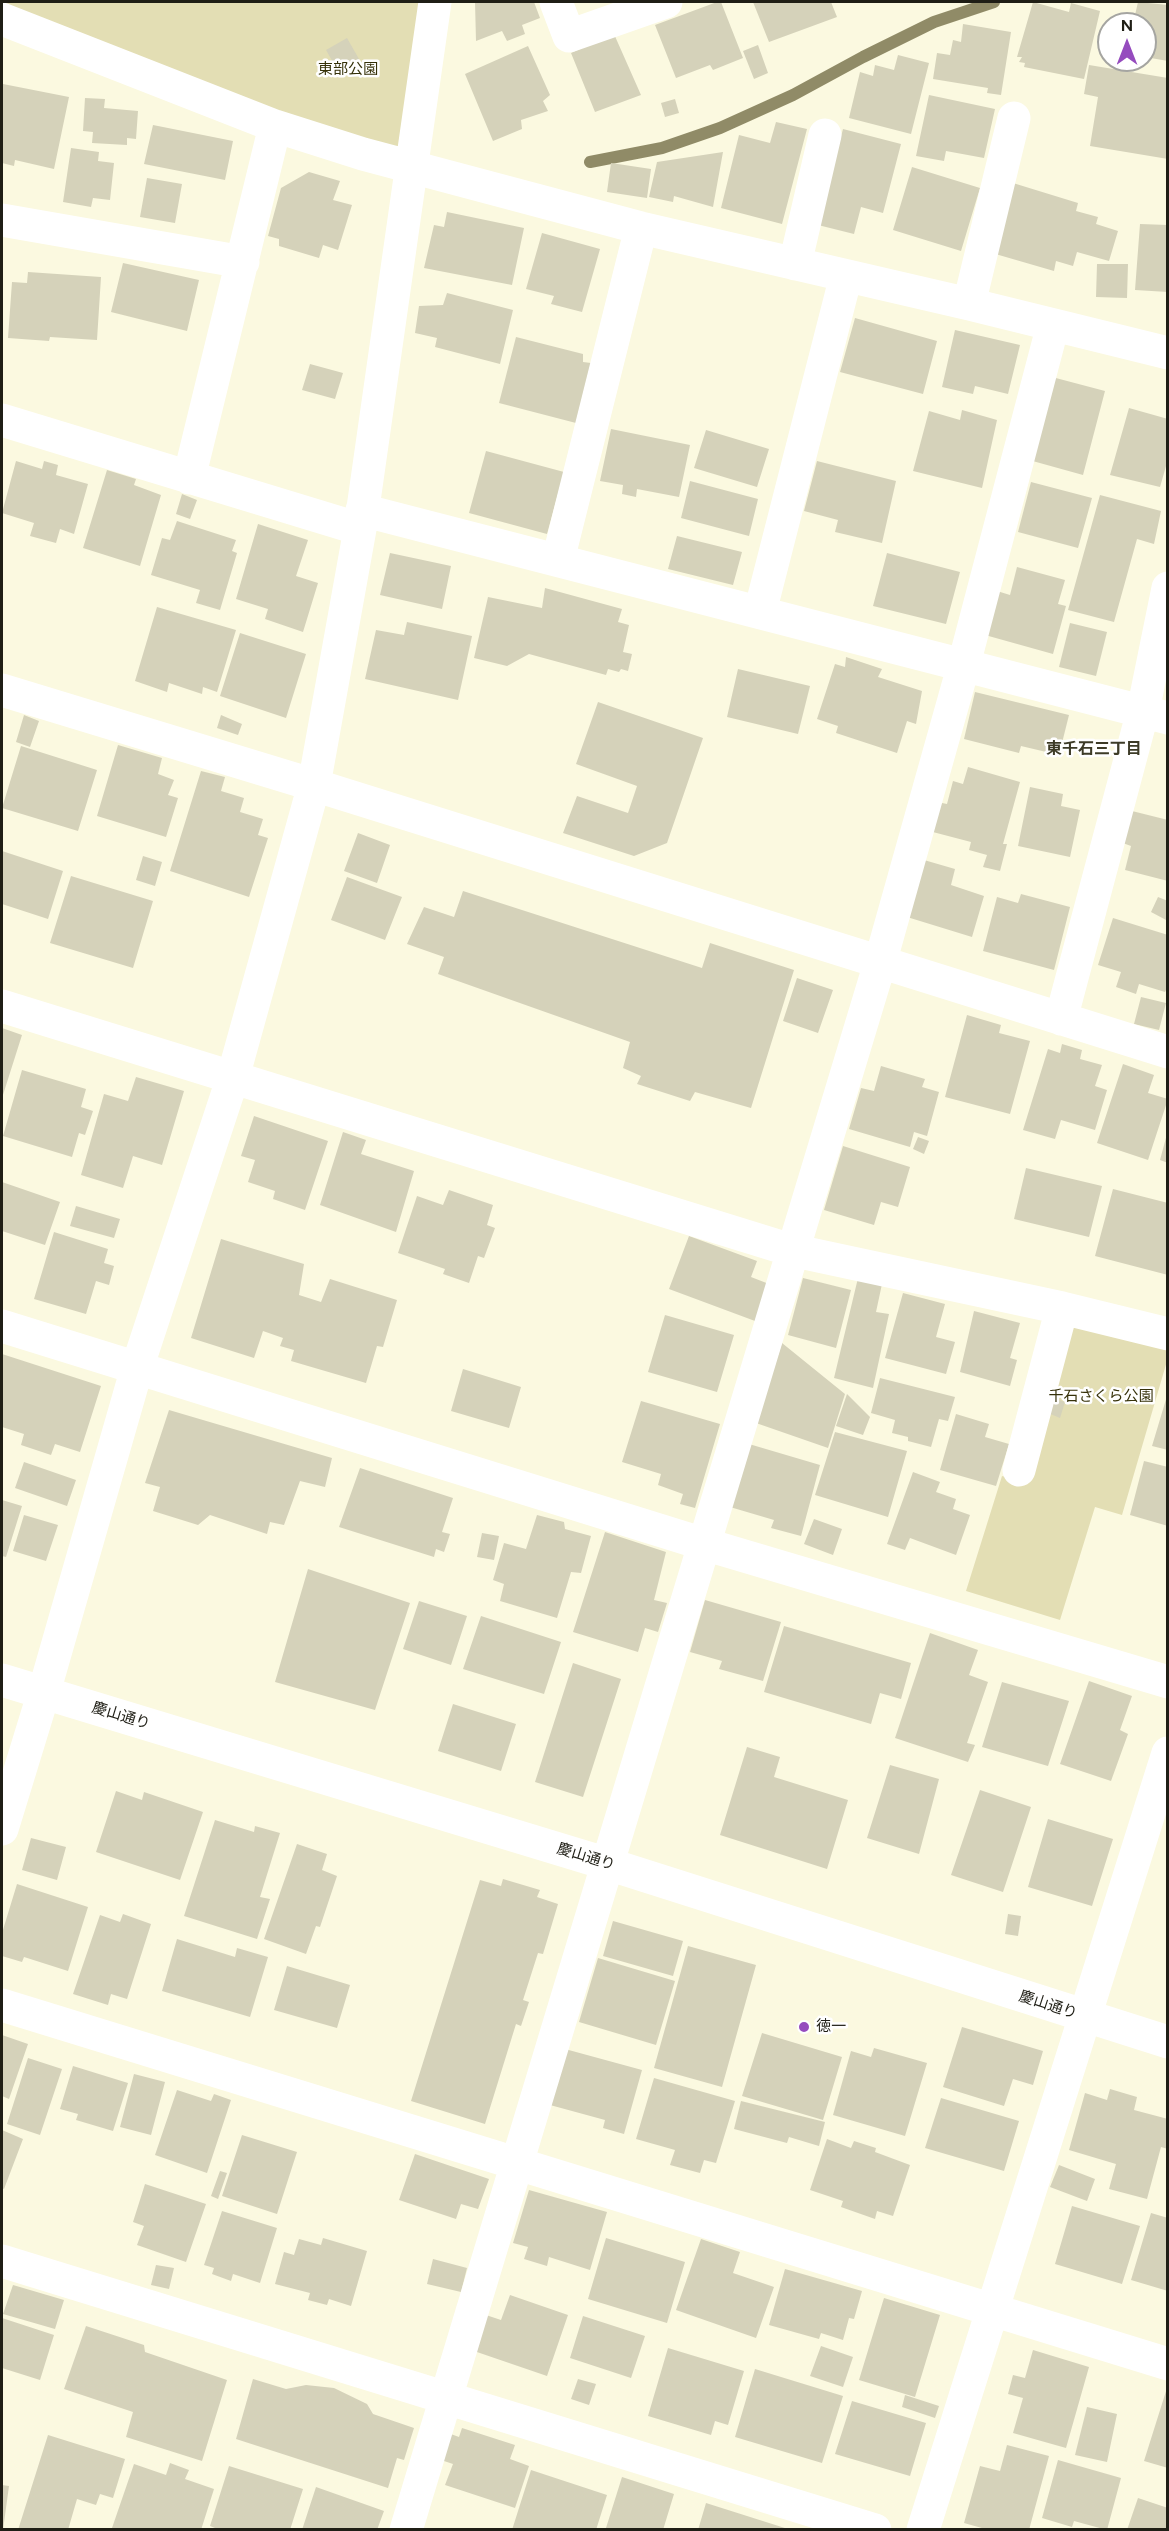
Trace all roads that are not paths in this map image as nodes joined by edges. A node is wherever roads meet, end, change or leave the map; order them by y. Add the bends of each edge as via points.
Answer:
1 (435, 2) edge
2 (556, 2) edge
3 (666, 2) edge
4 (2, 19) edge
5 (1014, 118) dead end
6 (275, 126) junction
7 (825, 135) dead end
8 (411, 167) junction
9 (2, 220) edge
10 (641, 228) junction
11 (243, 262) junction
12 (795, 264) junction
13 (846, 276) junction
14 (969, 304) junction
15 (1053, 325) junction
16 (1167, 353) edge
17 (2, 420) edge
18 (189, 478) junction
19 (361, 520) junction
20 (558, 560) junction
21 (1167, 588) edge
22 (760, 612) junction
23 (964, 664) junction
24 (2, 690) edge
25 (1155, 714) edge
26 (314, 785) junction
27 (880, 963) junction
28 (2, 1006) edge
29 (1061, 1019) junction
30 (1167, 1052) edge
31 (232, 1077) junction
32 (791, 1250) junction
33 (1062, 1308) junction
34 (2, 1326) edge
35 (1167, 1334) edge
36 (137, 1368) junction
37 (1019, 1470) dead end
38 (704, 1544) junction
39 (2, 1680) edge
40 (1167, 1682) edge
41 (44, 1692) junction
42 (1167, 1753) edge
43 (2, 1829) edge
44 (608, 1864) junction
45 (2, 2006) edge
46 (1084, 2017) junction
47 (1167, 2042) edge
48 (517, 2163) junction
49 (2, 2261) edge
50 (993, 2309) junction
51 (1167, 2364) edge
52 (446, 2397) junction
53 (406, 2529) edge
54 (875, 2529) edge
55 (923, 2529) edge

1 - 8 street
2 - 3 street via 569,36
4 - 6 street
5 - 14 street
6 - 8 street
6 - 11 street
7 - 12 street
8 - 10 street
8 - 19 street
9 - 11 street
10 - 12 street
10 - 20 street
11 - 18 street
12 - 13 street
13 - 14 street
13 - 22 street
14 - 15 street
15 - 16 street
15 - 23 street
17 - 18 street
18 - 19 street
19 - 20 street
19 - 26 street
20 - 22 street
21 - 25 street
22 - 23 street
23 - 25 street
23 - 27 street
24 - 26 street
25 - 29 street
26 - 27 street
26 - 31 street
27 - 29 street
27 - 32 street
28 - 31 street
29 - 30 street
31 - 32 street
31 - 36 street
32 - 33 street
32 - 38 street
33 - 35 street
33 - 37 street
34 - 36 street
36 - 38 street
36 - 41 street
38 - 40 street
38 - 44 street
39 - 41 street, 慶山通り
41 - 43 street
41 - 44 street, 慶山通り
42 - 46 street
44 - 46 street, 慶山通り
44 - 48 street
45 - 48 street
46 - 47 street, 慶山通り
46 - 50 street
48 - 50 street
48 - 52 street
49 - 52 street
50 - 51 street
50 - 55 street
52 - 53 street
52 - 54 street

